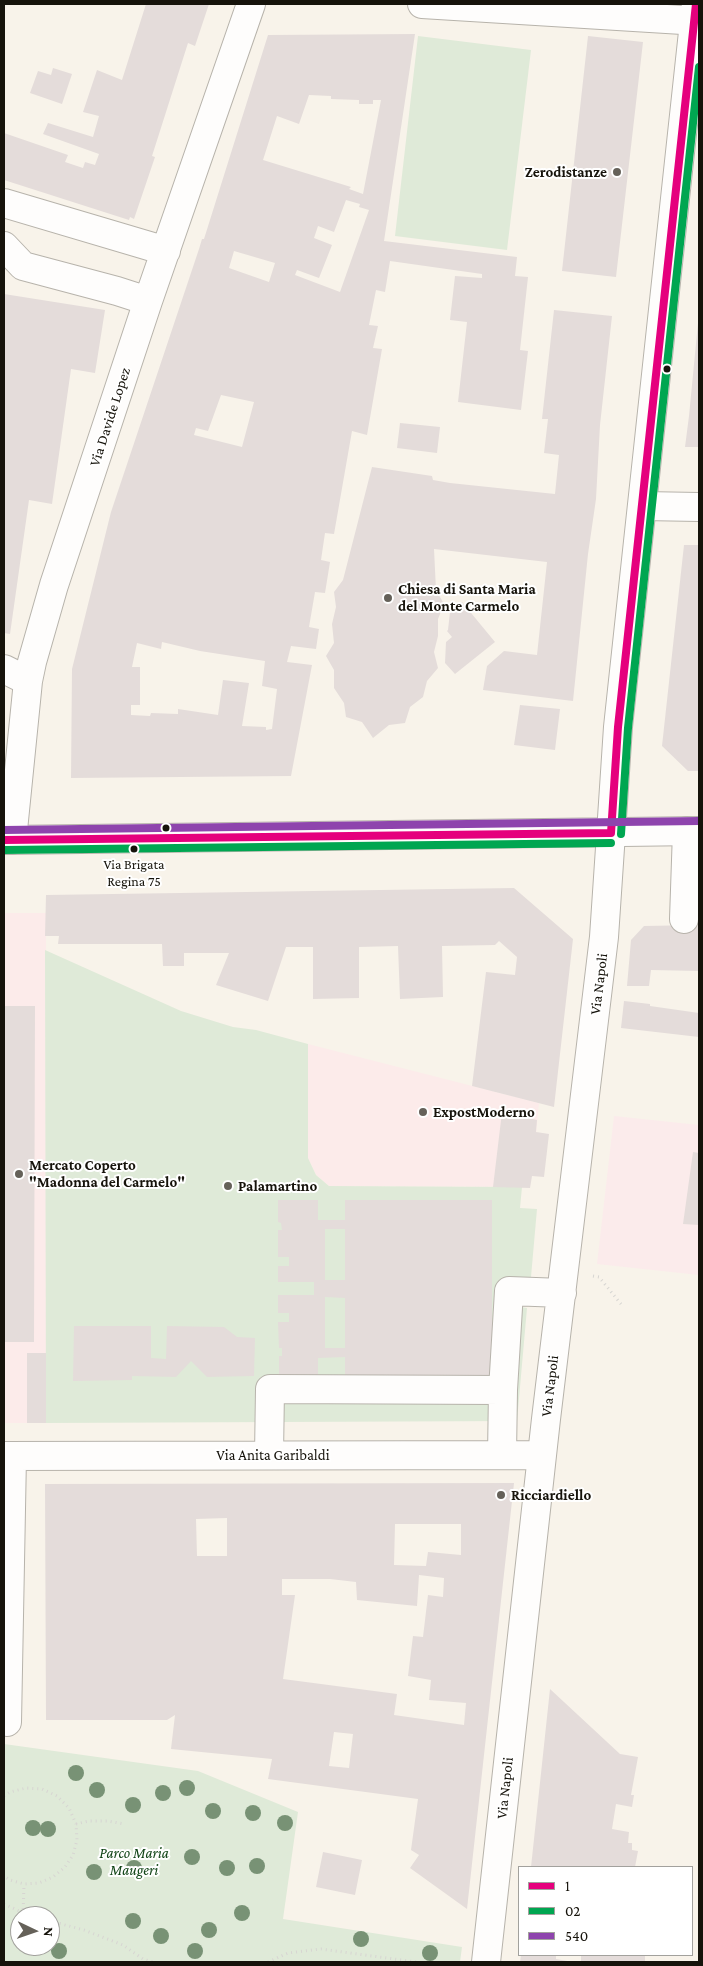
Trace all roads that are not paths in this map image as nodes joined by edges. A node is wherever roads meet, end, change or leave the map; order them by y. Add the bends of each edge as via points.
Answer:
1 (251, 4) edge
2 (422, 4) edge
3 (696, 15) edge
4 (4, 203) edge
5 (4, 246) edge
6 (166, 252) junction
7 (148, 302) junction
8 (642, 506) junction
9 (699, 507) edge
10 (4, 669) edge
11 (28, 681) junction
12 (693, 831) edge
13 (610, 833) junction
14 (8, 840) edge
15 (684, 919) dead end
16 (562, 1293) junction
17 (503, 1390) junction
18 (269, 1455) junction
19 (502, 1455) junction
20 (542, 1455) junction
21 (8, 1456) edge
22 (7, 1722) dead end
23 (486, 1962) edge

1 - 6 street, Via Davide Lopez
2 - 3 street
3 - 8 street, Via Napoli
4 - 6 street
5 - 7 street via 23,266
6 - 7 street, Via Davide Lopez
7 - 11 street, Via Davide Lopez via 54,585
8 - 9 street
8 - 13 street, Via Napoli
10 - 11 street
11 - 14 street, Via Davide Lopez
12 - 13 street
12 - 15 street
13 - 14 street
13 - 16 street, Via Napoli via 604,937
16 - 17 street via 508,1292
16 - 20 street, Via Napoli
17 - 18 street via 270,1389
17 - 19 street
18 - 19 street, Via Anita Garibaldi
18 - 21 street, Via Anita Garibaldi
19 - 20 street, Via Anita Garibaldi
20 - 23 street, Via Napoli
21 - 22 street

